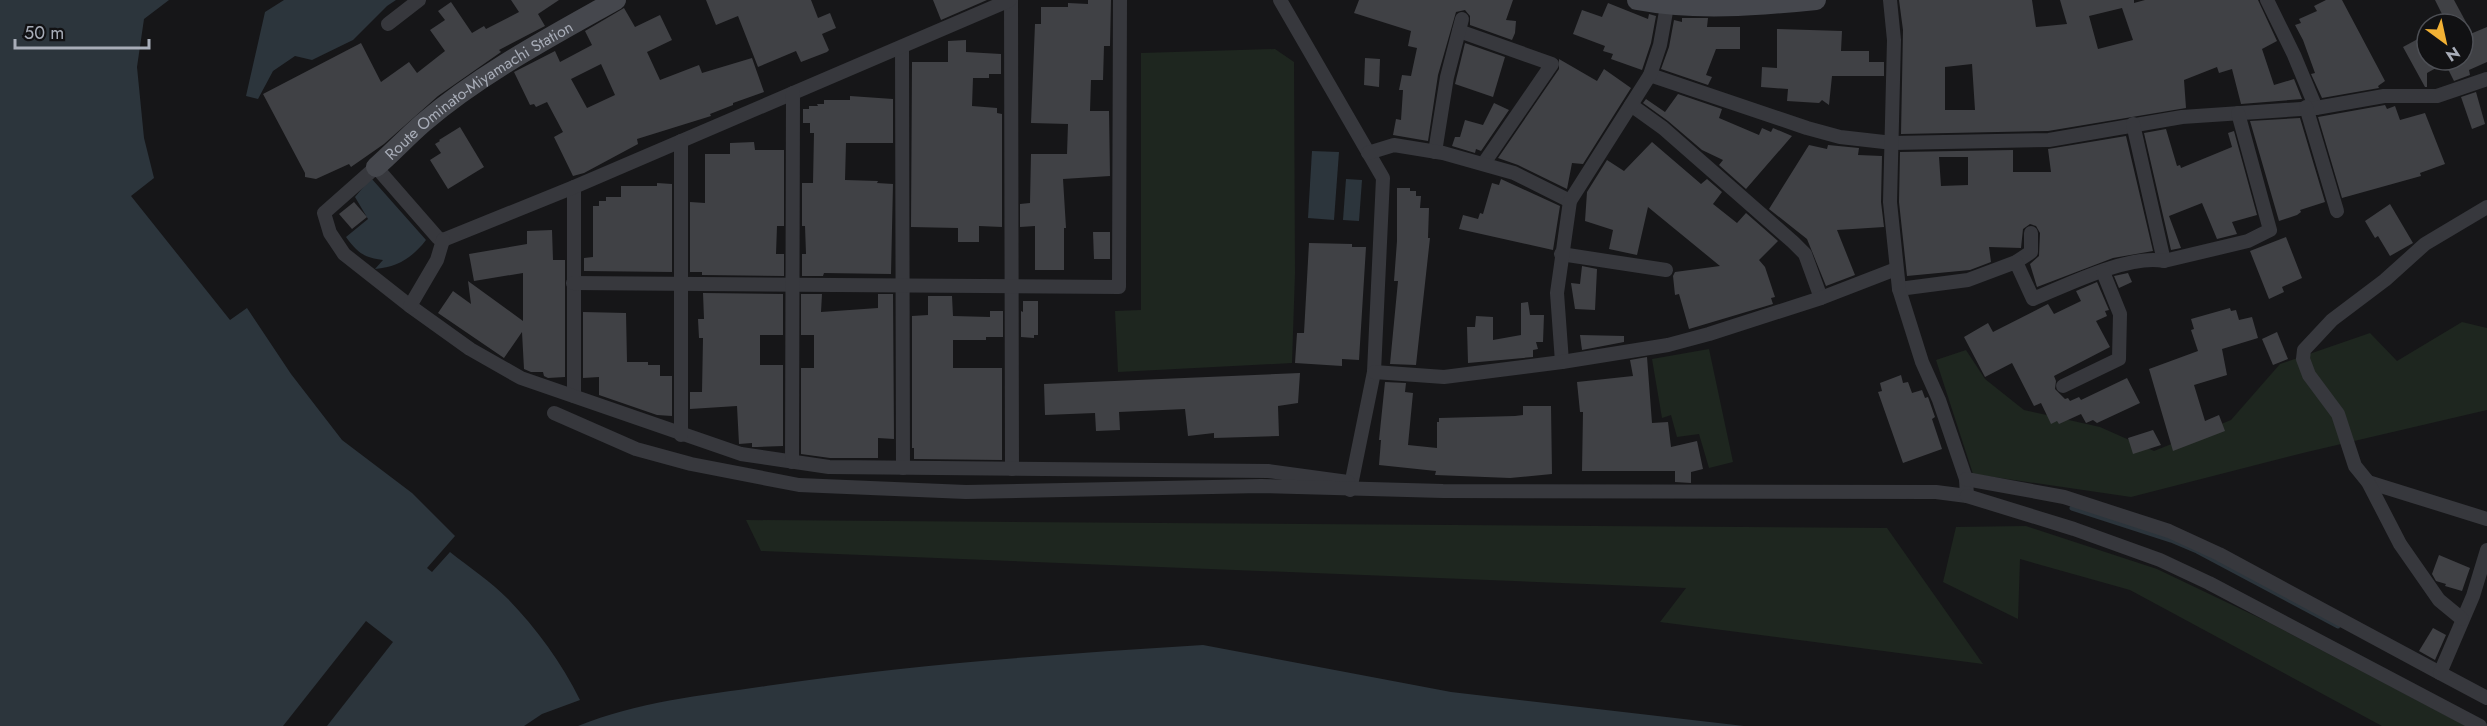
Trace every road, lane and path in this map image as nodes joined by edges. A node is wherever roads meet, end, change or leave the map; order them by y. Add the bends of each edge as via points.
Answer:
1 (419, 0) edge
2 (616, 0) edge
3 (1010, 0) edge
4 (1120, 0) edge
5 (1280, 0) edge
6 (1637, 0) edge
7 (1816, 0) edge
8 (1890, 0) edge
9 (2268, 0) edge
10 (1667, 6) junction
11 (388, 24) dead end
12 (902, 47) junction
13 (1650, 75) junction
14 (2487, 79) edge
15 (793, 93) junction
16 (1631, 105) junction
17 (2311, 107) junction
18 (2238, 113) junction
19 (2133, 124) junction
20 (681, 141) junction
21 (1893, 143) junction
22 (1435, 152) junction
23 (1368, 153) junction
24 (1484, 164) junction
25 (376, 167) junction
26 (574, 187) junction
27 (1570, 201) junction
28 (2487, 207) edge
29 (2337, 211) dead end
30 (2031, 233) dead end
31 (443, 240) junction
32 (1561, 254) junction
33 (2164, 261) junction
34 (2016, 262) junction
35 (1896, 269) junction
36 (1666, 270) dead end
37 (2103, 272) junction
38 (573, 283) junction
39 (681, 284) junction
40 (902, 284) junction
41 (792, 285) junction
42 (1010, 285) junction
43 (1899, 289) junction
44 (1821, 298) junction
45 (410, 306) junction
46 (1562, 363) junction
47 (1374, 372) junction
48 (2063, 386) dead end
49 (574, 396) junction
50 (554, 413) dead end
51 (681, 435) junction
52 (792, 462) junction
53 (903, 468) junction
54 (1012, 469) junction
55 (1966, 479) junction
56 (2368, 482) junction
57 (1351, 486) junction
58 (1967, 496) junction
59 (2487, 519) edge
60 (2487, 550) edge
61 (2462, 619) junction
62 (2440, 673) junction
63 (2487, 698) edge
64 (2481, 726) edge

1 - 11 street
2 - 25 main road, Route Ominato-Miyamachi Station via 477,83 424,122
3 - 12 street
3 - 42 street
4 - 42 street via 1119,287
5 - 23 street
6 - 10 main road
7 - 10 main road
8 - 21 street via 1894,40
9 - 17 street via 2294,55
10 - 13 street
12 - 15 street
12 - 40 street
13 - 16 street
13 - 21 street via 1840,137
14 - 17 street via 2437,96 2384,96
15 - 20 street
15 - 41 street
16 - 27 street
16 - 44 street via 1663,128 1805,254
17 - 18 street
17 - 29 street
18 - 19 street
18 - 33 street via 2270,230 2248,241
19 - 21 street via 2049,140
19 - 33 street
20 - 26 street
20 - 39 street
21 - 35 street via 1890,202
22 - 23 street via 1394,145
22 - 24 street
22 - 24 street via 1447,77 1461,25 1552,64
23 - 47 street via 1383,178
24 - 27 street via 1514,173
25 - 31 street
25 - 45 street via 324,213 330,233 344,254
26 - 31 street
26 - 38 street
27 - 32 street
28 - 56 street via 2425,244 2332,320 2304,350 2302,359 2309,375 2338,414 2355,466
30 - 34 street via 2031,252
31 - 45 street via 437,260
32 - 36 street
32 - 46 street via 1557,293
33 - 37 street via 2150,258
34 - 37 street via 2033,299
34 - 43 street via 1968,280
35 - 43 street
35 - 44 street
37 - 48 street via 2121,314 2119,359
38 - 39 street
38 - 49 street
39 - 41 street
39 - 51 street
40 - 41 street
40 - 42 street
40 - 53 street
41 - 52 street
42 - 54 street
43 - 55 street
44 - 46 street via 1674,343
45 - 49 street via 498,366
46 - 47 street via 1444,377
47 - 57 street
49 - 51 street
50 - 57 street via 636,449 799,485 966,492
51 - 52 street via 741,453
52 - 53 street
53 - 54 street
54 - 57 street via 1268,471
55 - 58 street
55 - 62 street via 2064,497 2169,531
56 - 59 street
56 - 61 street via 2422,578 2439,600
57 - 58 street via 1936,492
58 - 64 street via 2160,560
60 - 61 street
61 - 62 street
62 - 63 street

